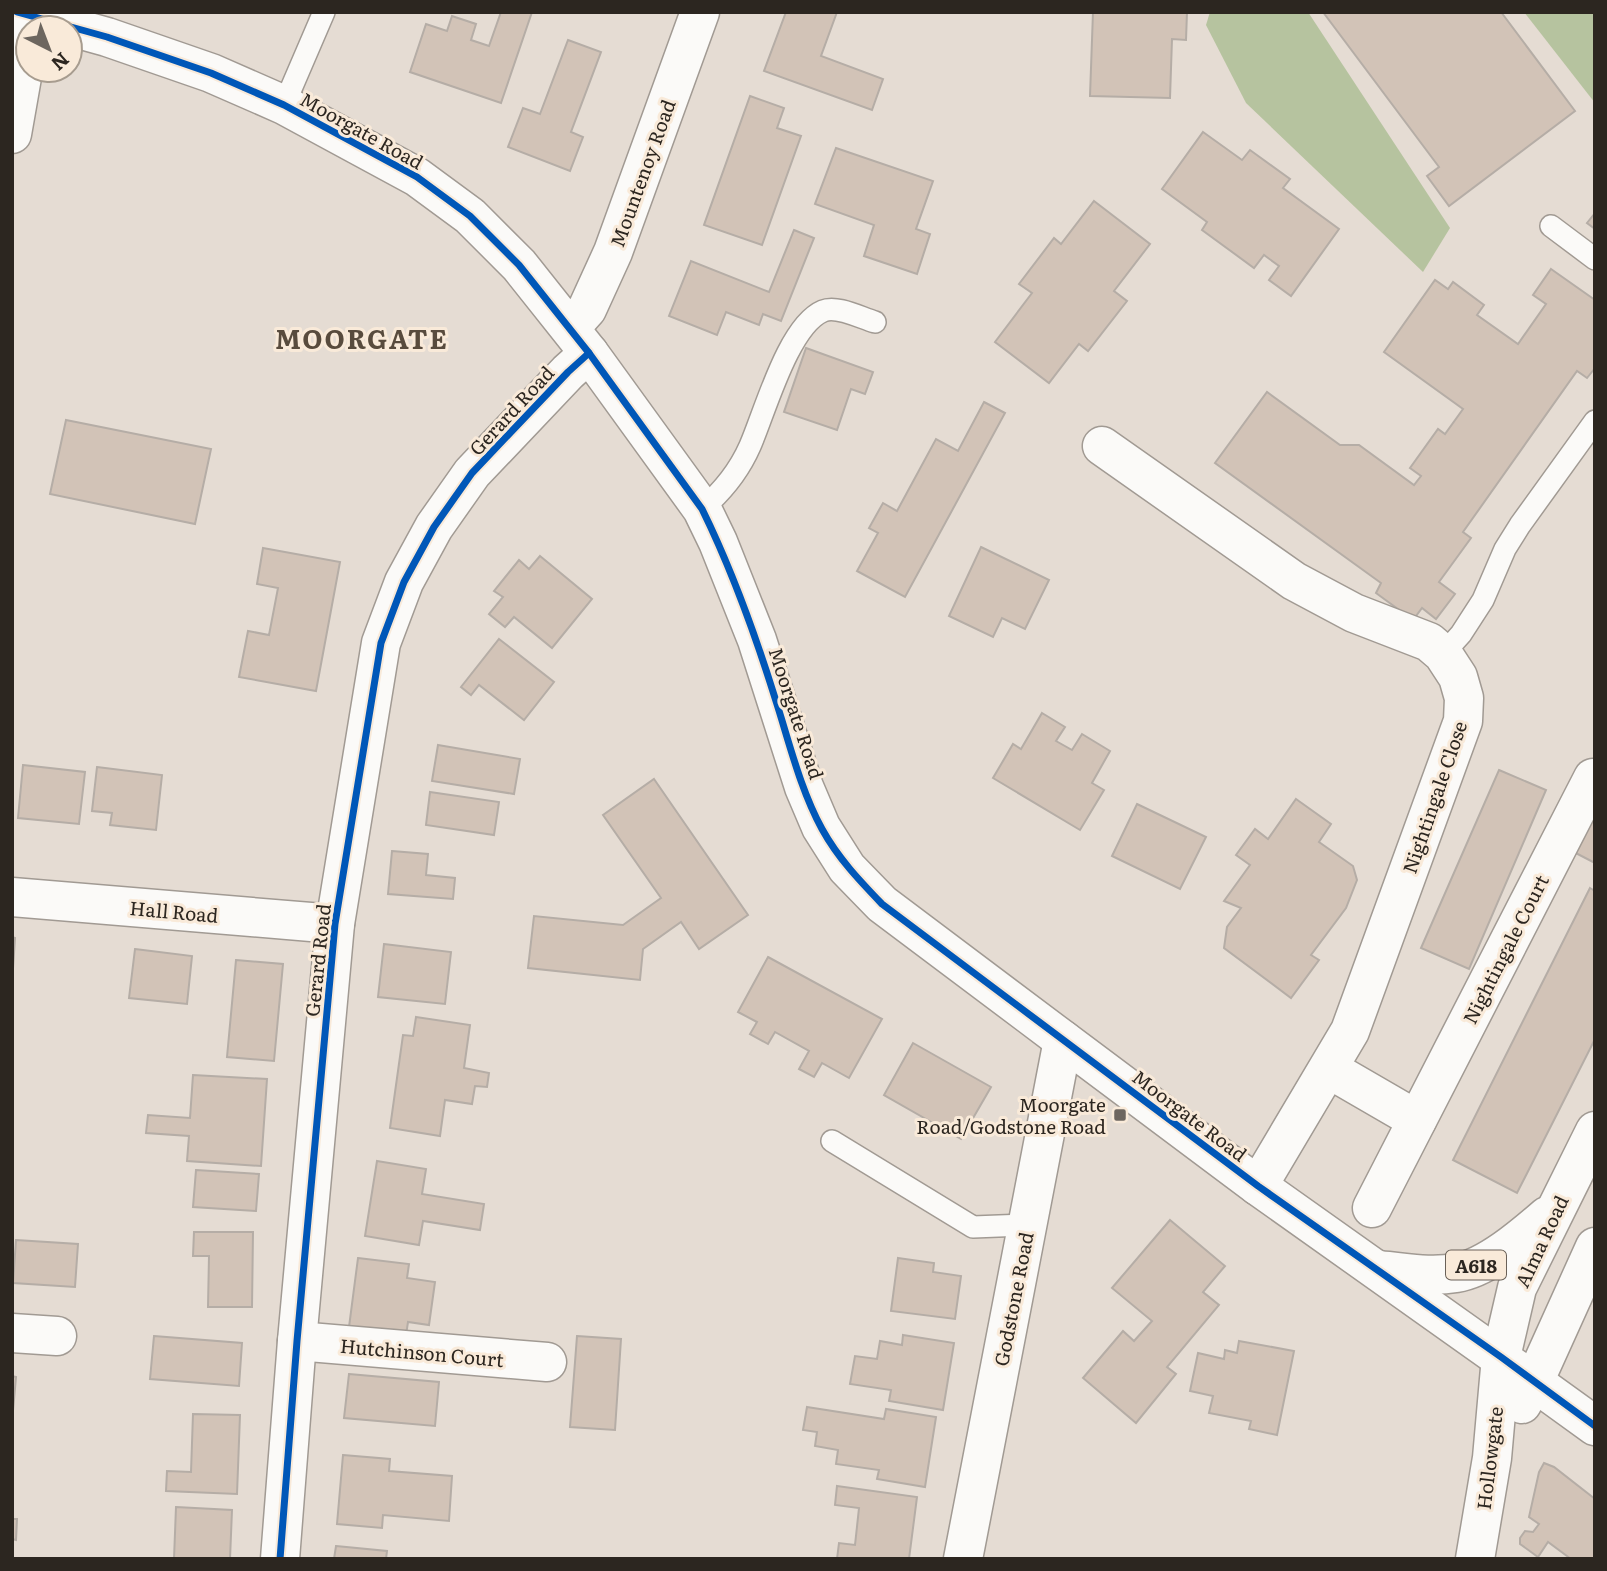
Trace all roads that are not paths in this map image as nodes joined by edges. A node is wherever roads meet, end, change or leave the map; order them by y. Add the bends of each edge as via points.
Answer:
1 (324, 12) edge
2 (701, 12) edge
3 (84, 33) edge
4 (19, 84) edge
5 (284, 105) junction
6 (13, 125) edge
7 (1551, 226) dead end
8 (1595, 259) edge
9 (874, 322) dead end
10 (580, 341) junction
11 (1595, 421) edge
12 (1102, 446) dead end
13 (702, 509) junction
14 (1443, 654) junction
15 (1593, 778) edge
16 (12, 897) edge
17 (335, 925) junction
18 (1063, 1040) junction
19 (1329, 1069) junction
20 (1417, 1120) junction
21 (1595, 1131) edge
22 (832, 1141) dead end
23 (1258, 1186) junction
24 (1556, 1207) junction
25 (1372, 1209) dead end
26 (1027, 1225) junction
27 (1595, 1247) edge
28 (1378, 1270) junction
29 (12, 1333) edge
30 (57, 1336) dead end
31 (297, 1341) junction
32 (1501, 1357) junction
33 (547, 1362) dead end
34 (1534, 1382) junction
35 (1595, 1426) edge
36 (1492, 1458) junction
37 (280, 1559) edge
38 (963, 1559) edge
39 (1475, 1559) edge

1 - 5 lane
2 - 10 street, Mountenoy Road via 613,252 587,309
3 - 5 street, Moorgate Road / A618 via 211,73
4 - 6 street
5 - 10 street, Moorgate Road / A618 via 417,177 470,216 519,265
7 - 8 lane
9 - 13 lane via 836,310 824,310 813,318 791,345 732,478
10 - 13 street, Moorgate Road / A618
10 - 17 street, Gerard Road via 568,372 472,473 434,527 404,582 381,643
11 - 14 lane via 1520,525 1483,600
12 - 14 street, Nightingale Close via 1294,581 1354,613 1429,642
13 - 18 street, Moorgate Road / A618 via 757,640 804,787 821,827 847,868 882,904
14 - 19 street, Nightingale Close via 1458,677 1464,698 1463,721 1350,1031
15 - 20 street, Nightingale Court
16 - 17 street, Hall Road
17 - 31 street, Gerard Road
18 - 23 street, Moorgate Road / A618
18 - 26 street, Godstone Road
19 - 20 street
19 - 23 street, Nightingale Close
20 - 25 street, Nightingale Court
21 - 24 street, Alma Road
22 - 26 lane via 972,1227
23 - 28 street, Moorgate Road / A618
24 - 28 street, A618 via 1497,1256 1458,1273
24 - 32 street, Alma Road via 1517,1288
26 - 38 street, Godstone Road
27 - 34 street
28 - 32 street, Moorgate Road / A618
29 - 30 street
31 - 33 street, Hutchinson Court
31 - 37 street, Gerard Road
32 - 34 street, Moorgate Road
32 - 36 street, Hollowgate
34 - 35 street, Moorgate Road
34 - 36 street
36 - 39 street, Hollowgate

